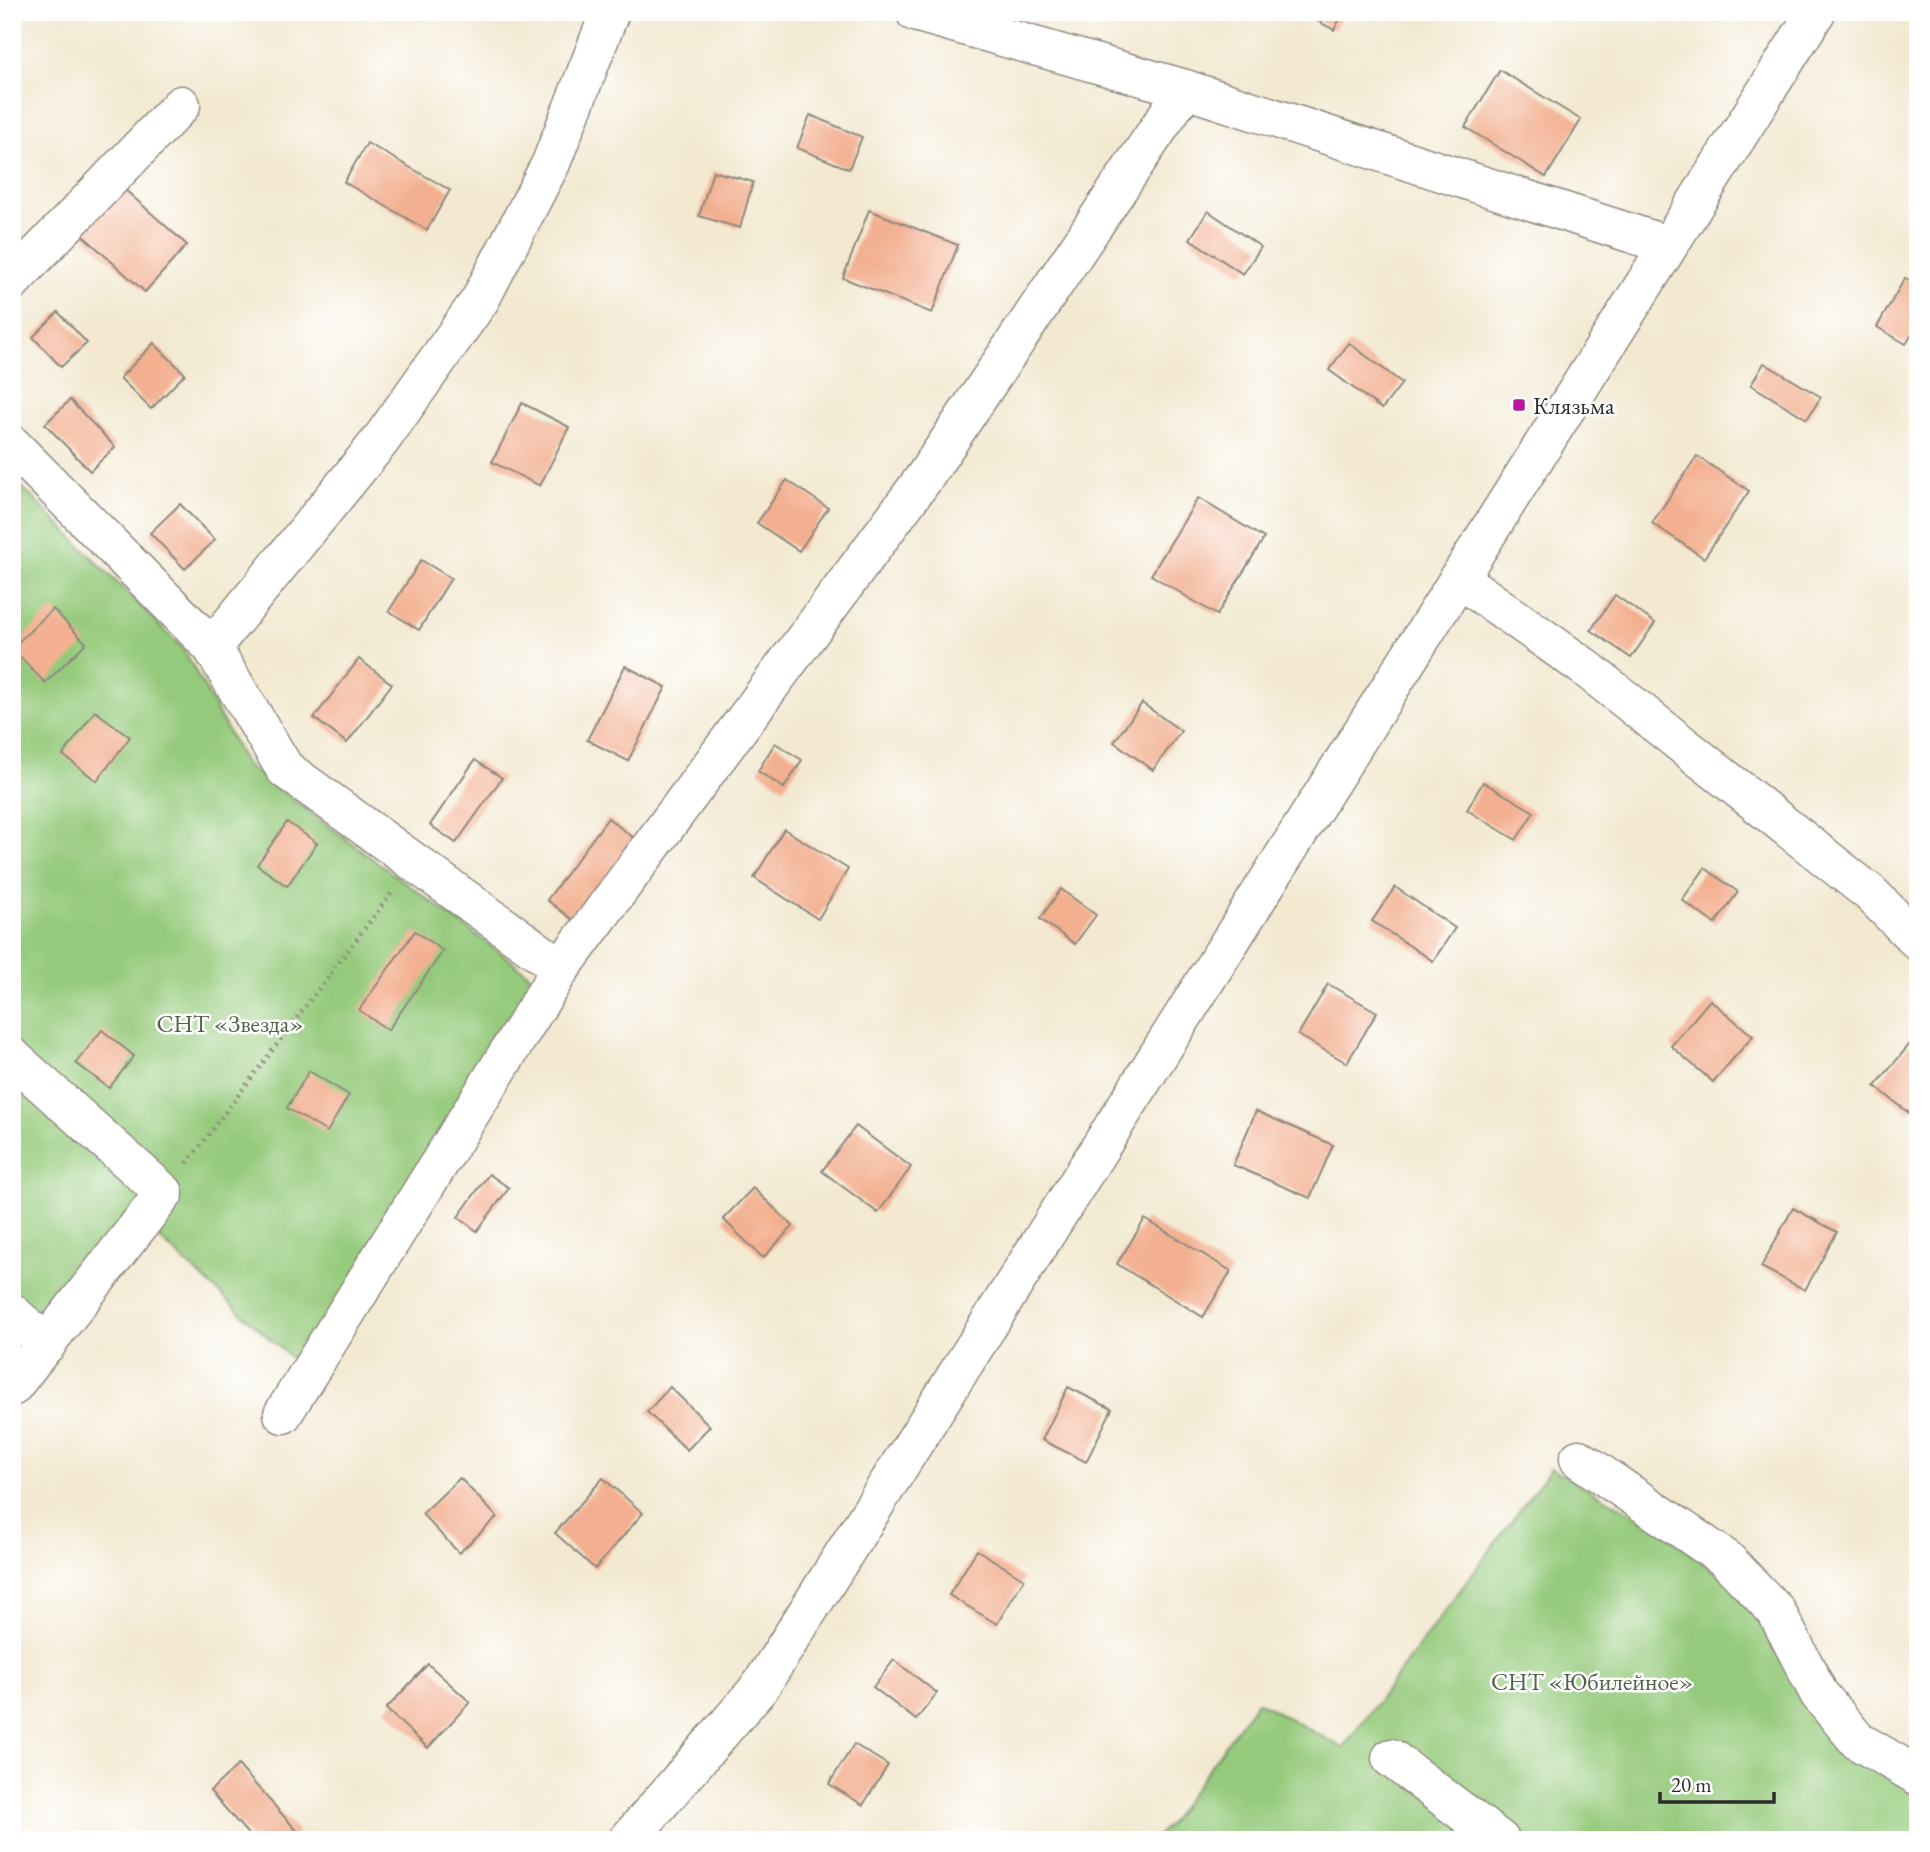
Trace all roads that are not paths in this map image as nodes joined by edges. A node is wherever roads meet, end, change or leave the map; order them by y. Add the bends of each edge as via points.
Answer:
1 (610, 12) edge
2 (915, 12) edge
3 (1816, 12) edge
4 (1028, 27) edge
5 (1185, 89) junction
6 (181, 105) dead end
7 (1667, 245) junction
8 (12, 281) edge
9 (12, 445) edge
10 (1458, 578) junction
11 (212, 647) junction
12 (1918, 941) edge
13 (561, 968) junction
14 (12, 1057) edge
15 (12, 1313) edge
16 (47, 1344) junction
17 (12, 1387) edge
18 (283, 1414) dead end
19 (1579, 1459) dead end
20 (1391, 1758) dead end
21 (1918, 1776) edge
22 (628, 1840) edge
23 (1500, 1840) edge

1 - 11 main road via 551,163 480,300 381,440
2 - 4 main road
3 - 7 main road
4 - 5 main road
5 - 7 main road
5 - 13 main road via 924,478
6 - 8 main road
7 - 10 main road
9 - 11 main road
10 - 12 main road via 1583,666 1870,893
10 - 22 main road via 760,1687
11 - 13 main road via 285,769
13 - 18 main road
14 - 16 main road via 164,1193
15 - 16 main road
16 - 17 main road
19 - 21 main road via 1726,1559 1776,1611 1819,1694 1858,1741
20 - 23 main road

